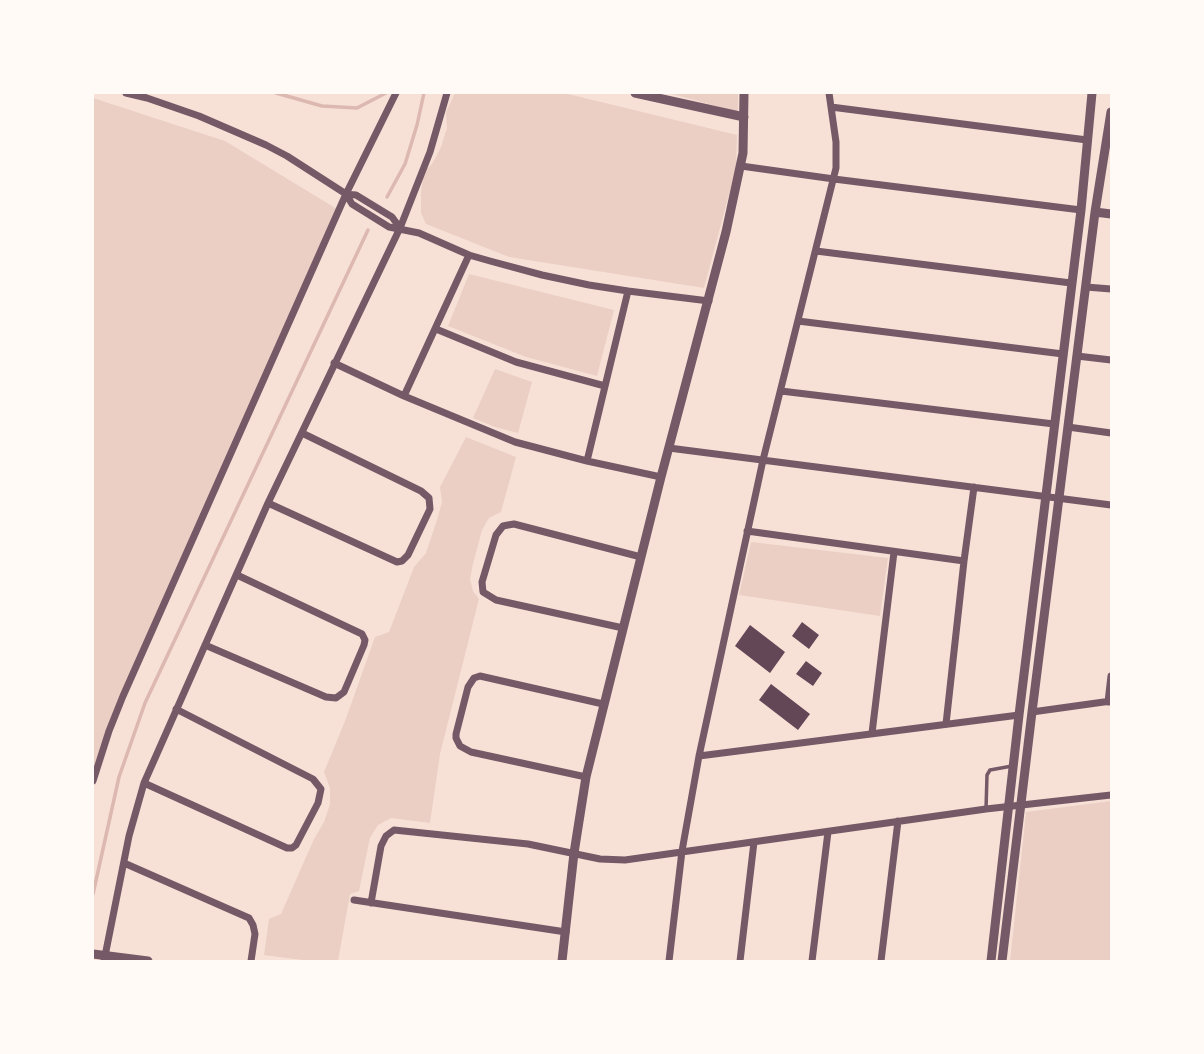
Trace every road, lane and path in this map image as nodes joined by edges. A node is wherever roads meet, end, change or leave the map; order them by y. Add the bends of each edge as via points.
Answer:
1 (126, 93) edge
2 (396, 93) edge
3 (447, 93) edge
4 (635, 93) edge
5 (744, 93) edge
6 (829, 93) edge
7 (1091, 93) edge
8 (831, 107) junction
9 (1111, 112) edge
10 (744, 117) junction
11 (1087, 140) junction
12 (1109, 144) edge
13 (741, 166) junction
14 (834, 179) junction
15 (346, 194) junction
16 (1081, 210) junction
17 (1095, 212) junction
18 (1111, 214) edge
19 (400, 229) junction
20 (816, 251) junction
21 (469, 255) junction
22 (1071, 283) junction
23 (1086, 287) junction
24 (1111, 289) edge
25 (628, 291) junction
26 (709, 301) junction
27 (798, 321) junction
28 (436, 329) junction
29 (1063, 354) junction
30 (1077, 356) junction
31 (1111, 360) edge
32 (334, 363) junction
33 (605, 386) junction
34 (781, 391) junction
35 (404, 396) junction
36 (1054, 424) junction
37 (1068, 427) junction
38 (302, 433) junction
39 (1111, 433) edge
40 (669, 448) junction
41 (763, 460) junction
42 (587, 461) junction
43 (661, 477) junction
44 (974, 487) junction
45 (1046, 496) junction
46 (1059, 498) junction
47 (268, 503) junction
48 (1111, 505) edge
49 (747, 531) junction
50 (894, 552) junction
51 (641, 557) junction
52 (964, 561) junction
53 (237, 575) junction
54 (623, 628) junction
55 (205, 645) junction
56 (1111, 676) edge
57 (1110, 702) edge
58 (603, 704) junction
59 (176, 709) junction
60 (1032, 712) junction
61 (1019, 715) junction
62 (947, 724) junction
63 (873, 733) junction
64 (699, 756) junction
65 (1014, 766) junction
66 (586, 777) junction
67 (93, 781) edge
68 (144, 783) junction
69 (1111, 795) edge
70 (1021, 805) junction
71 (1009, 806) junction
72 (986, 809) junction
73 (898, 821) junction
74 (828, 832) junction
75 (754, 842) junction
76 (682, 852) junction
77 (574, 853) junction
78 (124, 863) junction
79 (354, 900) dead end
80 (371, 903) junction
81 (566, 932) junction
82 (93, 954) edge
83 (105, 959) edge
84 (148, 961) edge
85 (251, 961) edge
86 (562, 961) edge
87 (669, 961) edge
88 (740, 961) edge
89 (812, 961) edge
90 (881, 961) edge
91 (991, 961) edge
92 (1002, 961) edge

1 - 15 street via 255,140
2 - 15 street
3 - 19 street
4 - 10 street
5 - 10 street
6 - 8 street
7 - 11 street
8 - 11 street
8 - 14 street
9 - 12 street
10 - 13 street
11 - 16 street
12 - 17 street
13 - 14 street
13 - 26 street
14 - 16 street
14 - 20 street
15 - 19 street via 356,195 392,217
15 - 67 street via 123,696
16 - 22 street
17 - 18 street
17 - 23 street
19 - 21 street
19 - 32 street
20 - 22 street
20 - 27 street
21 - 25 street
21 - 28 street
22 - 29 street
23 - 24 street
23 - 30 street
25 - 26 street
25 - 33 street
26 - 40 street
27 - 29 street
27 - 34 street
28 - 33 street via 516,362
28 - 35 street
29 - 36 street
30 - 31 street
30 - 37 street
32 - 35 street
32 - 38 street
33 - 42 street
34 - 36 street
34 - 41 street
35 - 42 street via 515,442
36 - 45 street
37 - 39 street
37 - 46 street
38 - 47 street
38 - 47 street via 429,498 430,509 408,555 397,562
40 - 41 street
40 - 43 street
41 - 44 street
41 - 49 street
42 - 43 street
43 - 51 street
44 - 45 street
44 - 52 street
45 - 46 street
45 - 61 street
46 - 48 street
46 - 60 street
47 - 53 street
49 - 50 street
49 - 64 street
50 - 52 street
50 - 63 street
51 - 54 street
51 - 54 street via 514,524 503,526 496,535 482,582 484,592 496,600
52 - 62 street
53 - 55 street
53 - 55 street via 362,634 364,645 344,692 336,698 326,697
54 - 58 street
55 - 59 street
56 - 57 street
57 - 60 street
58 - 66 street
58 - 66 street via 480,676 467,687 456,734 460,746 471,751
59 - 68 street
59 - 68 street via 313,779 321,789 317,803 296,845 287,848
60 - 70 street
61 - 62 street
61 - 65 street
62 - 63 street
63 - 64 street
64 - 76 street
65 - 71 street
65 - 72 lane via 990,770
66 - 77 street
68 - 78 street
69 - 70 street
70 - 71 street
70 - 92 street
71 - 72 street
71 - 91 street
72 - 73 street
73 - 74 street
73 - 90 street
74 - 75 street
74 - 89 street
75 - 76 street
75 - 88 street
76 - 77 street via 625,860
76 - 87 street
77 - 80 street via 394,830 381,846
77 - 81 street
78 - 83 street
78 - 85 street via 249,918 255,934
79 - 80 street
80 - 81 street
81 - 86 street
82 - 83 street
83 - 84 street

